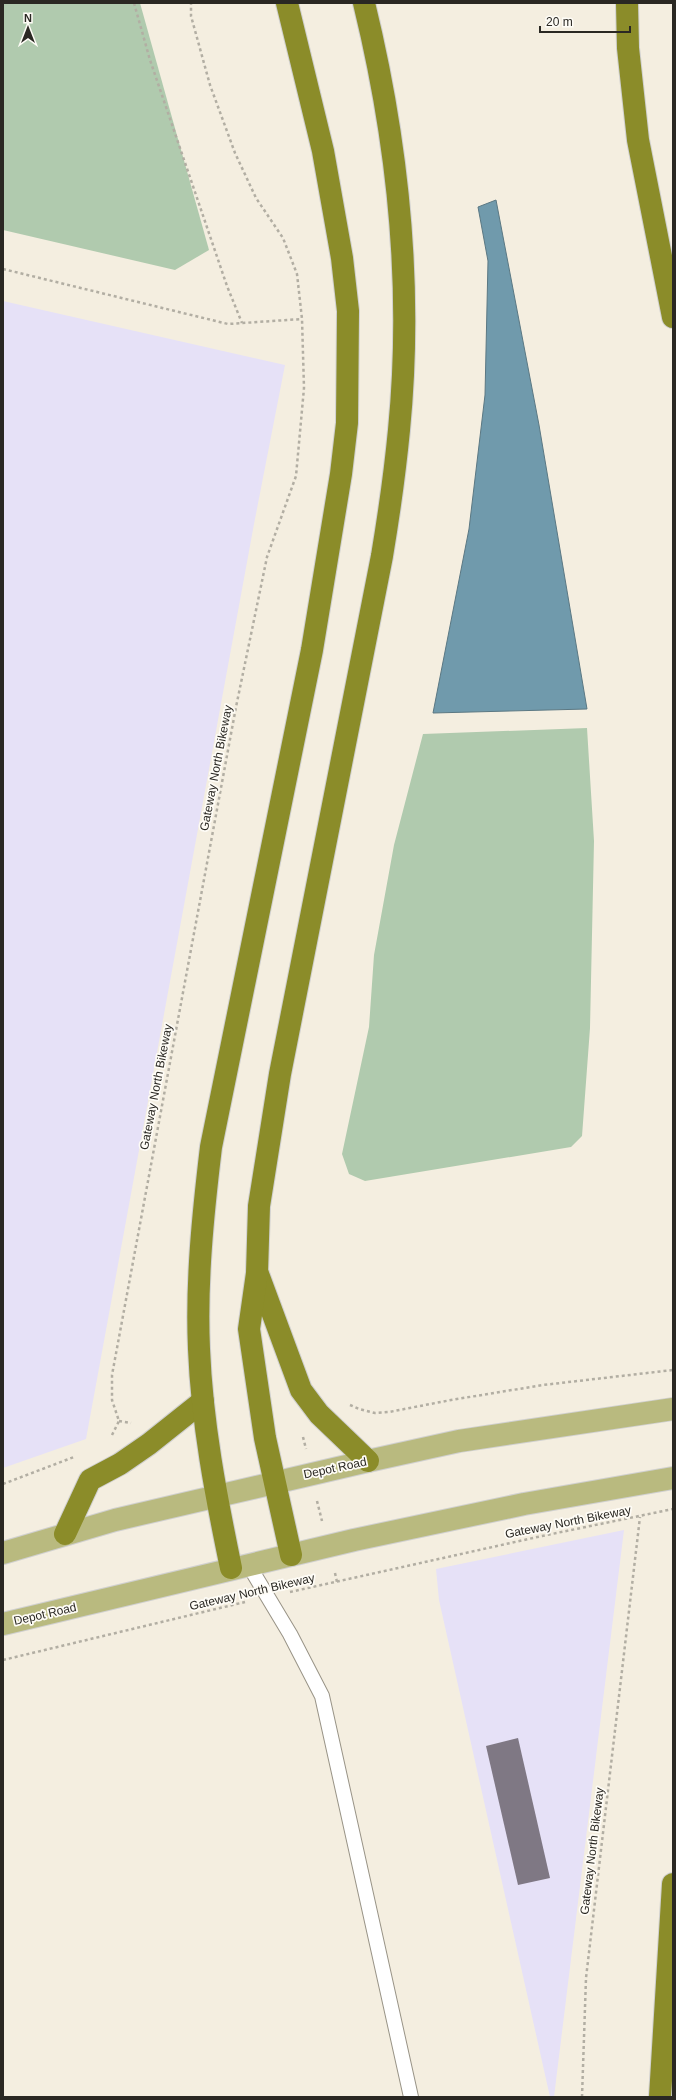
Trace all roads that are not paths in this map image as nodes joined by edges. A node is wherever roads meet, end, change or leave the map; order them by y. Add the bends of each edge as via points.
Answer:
1 (287, 3) edge
2 (364, 3) edge
3 (627, 3) edge
4 (673, 317) edge
5 (257, 1273) junction
6 (203, 1401) junction
7 (673, 1409) edge
8 (368, 1461) junction
9 (673, 1478) edge
10 (275, 1481) junction
11 (216, 1497) junction
12 (65, 1534) junction
13 (3, 1553) edge
14 (291, 1555) junction
15 (240, 1566) junction
16 (3, 1624) edge
17 (673, 1884) edge
18 (411, 2097) edge
19 (660, 2097) edge

1 - 6 highway via 323,151 342,258 348,311 347,423 342,474 312,650 211,1147 204,1209 199,1302
2 - 5 highway via 385,97 398,194 403,354 399,429 382,556 279,1081 260,1206
3 - 4 highway via 628,48 638,140
5 - 8 highway via 301,1390 319,1414
5 - 10 highway via 249,1328 262,1425
6 - 11 highway
6 - 12 highway via 149,1444 90,1480
7 - 8 main road, Depot Road via 459,1441
8 - 10 main road, Depot Road
9 - 14 main road, Depot Road via 524,1504
10 - 11 main road, Depot Road
10 - 14 highway
11 - 12 main road, Depot Road
11 - 15 highway
12 - 13 main road, Depot Road
14 - 15 main road, Depot Road
15 - 16 main road, Depot Road
15 - 18 lane via 268,1597 322,1696
17 - 19 highway

